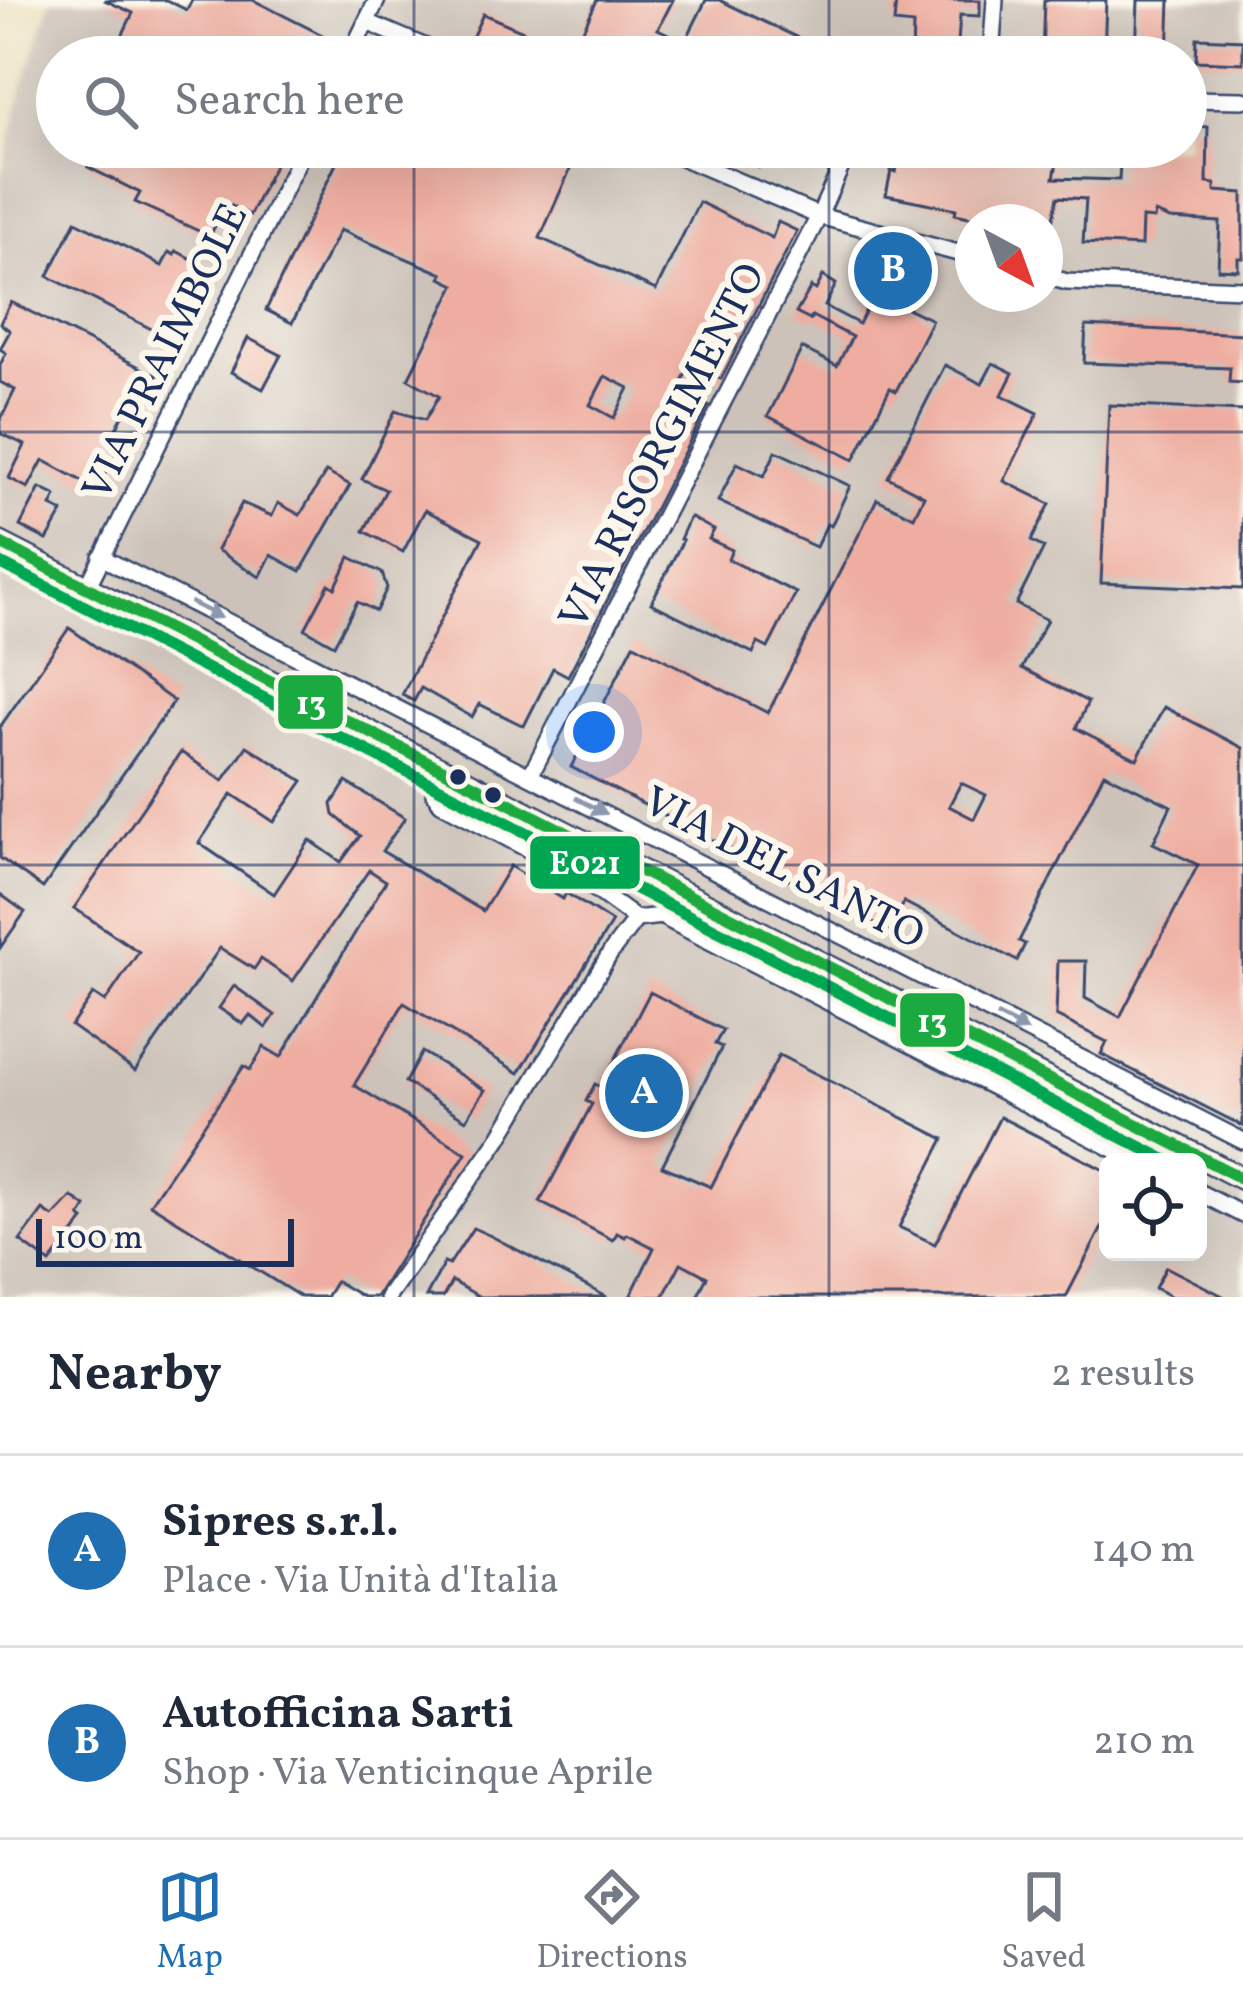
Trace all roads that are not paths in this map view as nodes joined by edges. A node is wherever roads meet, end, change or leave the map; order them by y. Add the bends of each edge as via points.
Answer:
1 (377, 0) edge
2 (995, 0) edge
3 (367, 22) junction
4 (360, 36) edge
5 (399, 36) edge
6 (992, 36) edge
7 (1207, 99) edge
8 (1243, 100) edge
9 (294, 168) edge
10 (707, 168) edge
11 (841, 168) edge
12 (819, 216) junction
13 (955, 252) edge
14 (1063, 281) edge
15 (1243, 290) edge
16 (1, 546) edge
17 (101, 557) junction
18 (87, 588) junction
19 (446, 769) junction
20 (530, 776) junction
21 (636, 920) junction
22 (1168, 1141) junction
23 (1243, 1141) edge
24 (1122, 1153) edge
25 (1162, 1153) edge
26 (1243, 1179) edge
27 (1207, 1197) edge
28 (1243, 1215) edge
29 (388, 1297) edge

1 - 3 street
2 - 6 street
3 - 4 street
3 - 5 street
7 - 8 street
9 - 17 street, VIA PRAIMBOLE
10 - 12 street
11 - 12 street, VIA RISORGIMENTO
12 - 13 street
12 - 20 street, VIA RISORGIMENTO
14 - 15 street
16 - 18 street
17 - 18 street, VIA PRAIMBOLE
17 -> 20 street, VIA DEL SANTO
18 - 19 street
19 - 21 street via 434,794 441,803 573,873
19 - 22 street
20 -> 23 street, VIA DEL SANTO
21 - 24 street via 661,916
21 - 29 street
22 - 25 street
22 - 26 street
27 - 28 street

